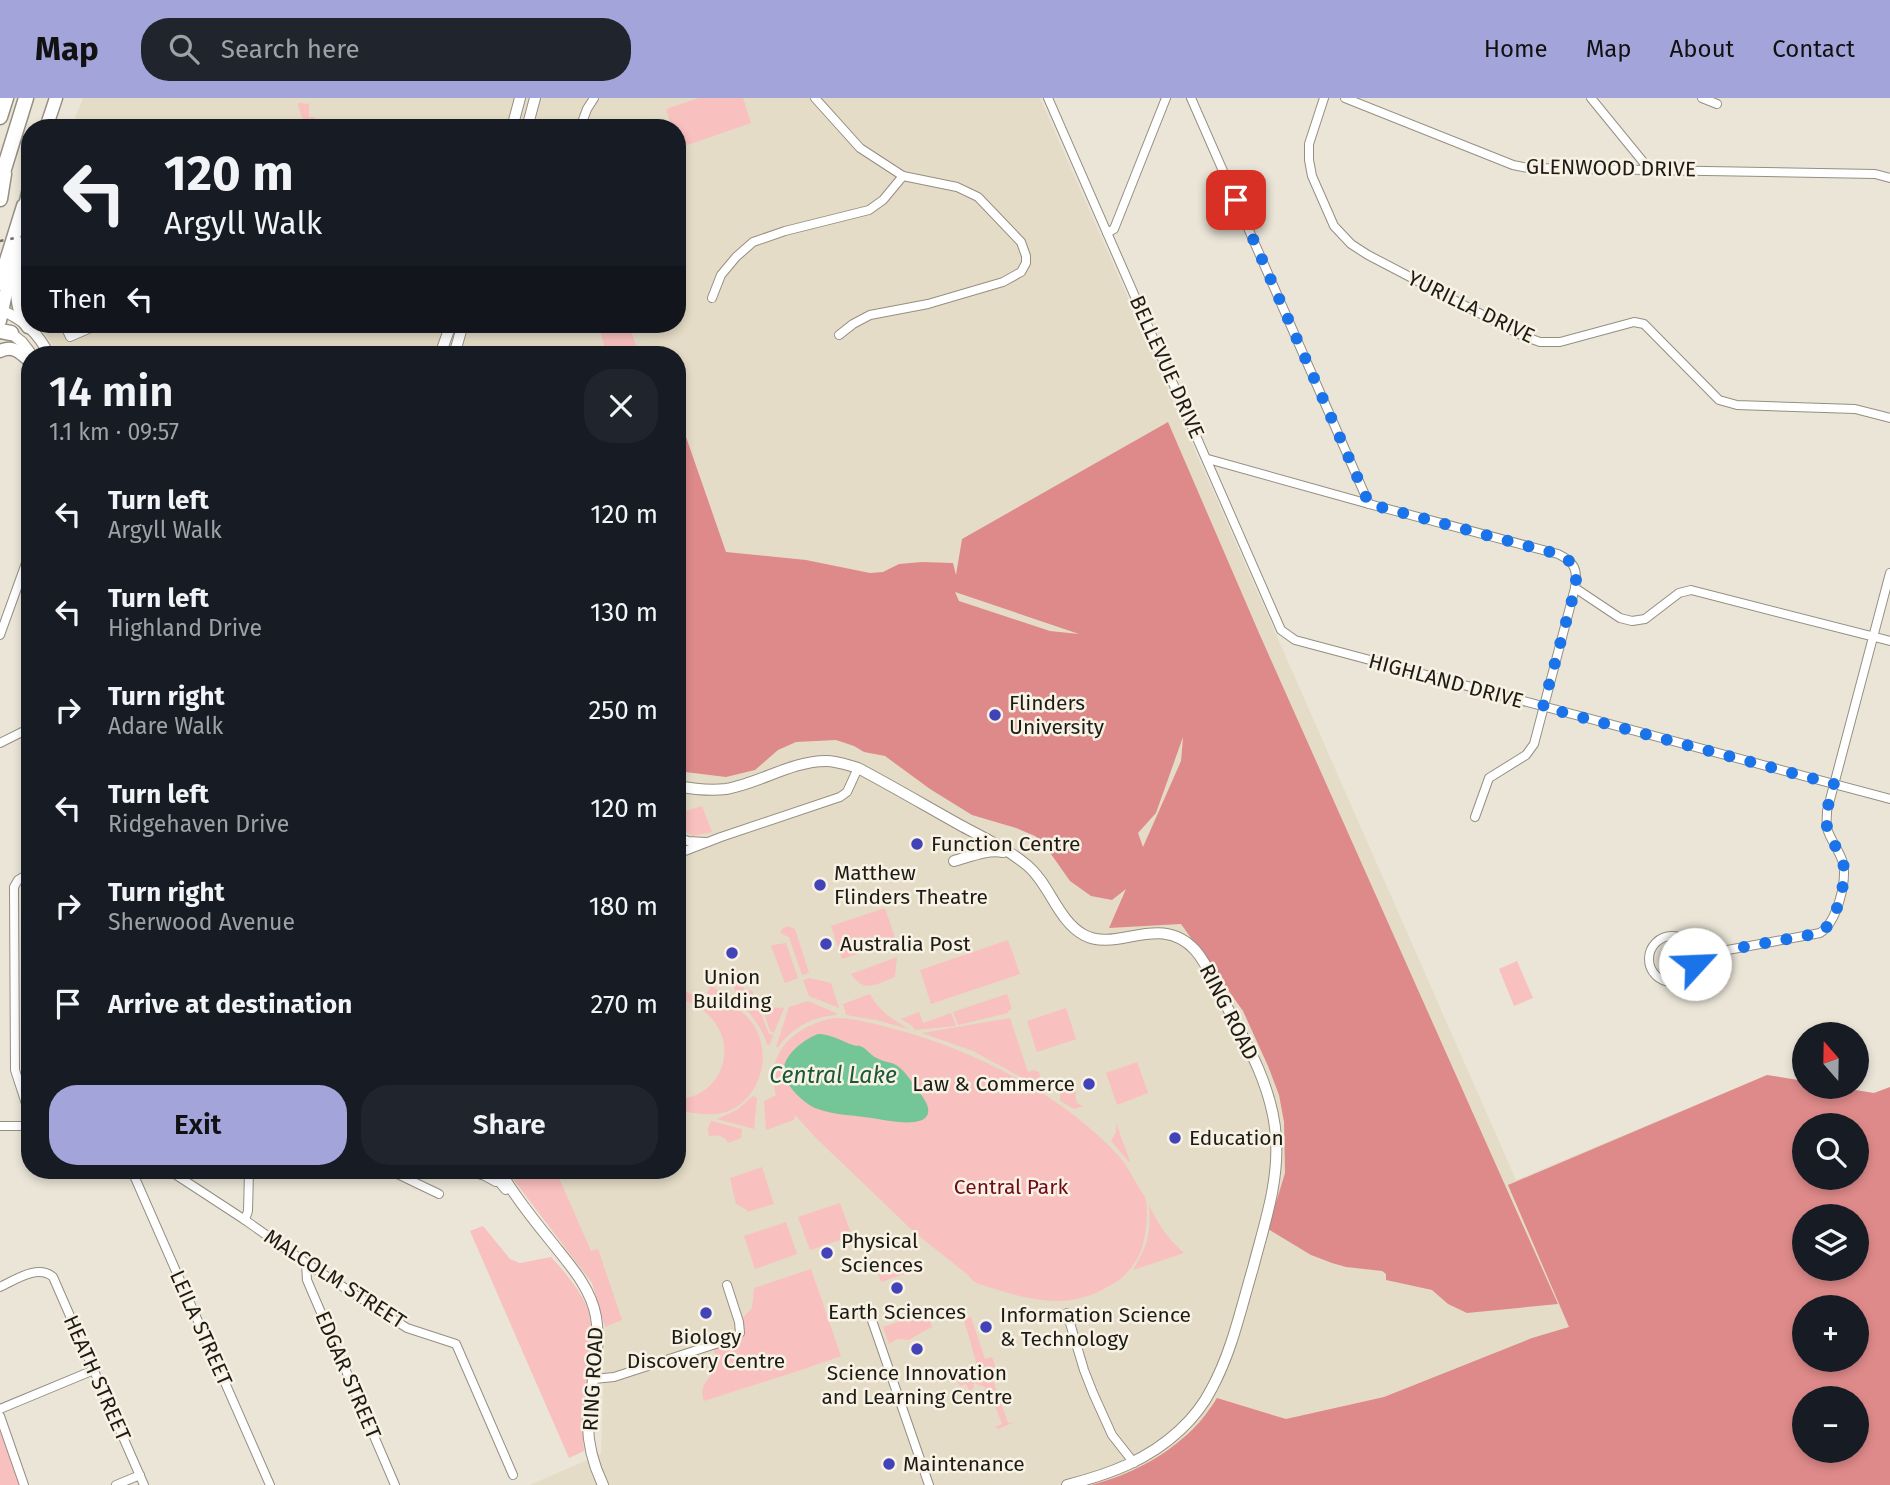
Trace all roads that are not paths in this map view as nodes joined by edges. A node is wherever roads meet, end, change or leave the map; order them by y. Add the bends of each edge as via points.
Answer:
1 (6, 98) edge
2 (26, 98) edge
3 (55, 98) edge
4 (520, 98) edge
5 (536, 98) edge
6 (594, 98) edge
7 (815, 98) edge
8 (1048, 98) edge
9 (1166, 98) edge
10 (1191, 98) edge
11 (1324, 98) edge
12 (1345, 98) edge
13 (1591, 98) edge
14 (1702, 98) edge
15 (1717, 104) dead end
16 (0, 117) edge
17 (49, 119) edge
18 (514, 119) edge
19 (530, 119) edge
20 (583, 119) edge
21 (6, 163) junction
22 (1649, 169) junction
23 (903, 176) junction
24 (1890, 178) edge
25 (0, 182) edge
26 (0, 199) edge
27 (21, 216) edge
28 (21, 222) edge
29 (1107, 233) junction
30 (21, 239) edge
31 (0, 283) edge
32 (712, 298) dead end
33 (21, 313) edge
34 (21, 321) edge
35 (2, 322) edge
36 (839, 335) dead end
37 (25, 346) edge
38 (0, 351) edge
39 (21, 355) edge
40 (1890, 418) edge
41 (1208, 459) junction
42 (1369, 504) junction
43 (21, 573) edge
44 (1890, 573) edge
45 (1575, 589) junction
46 (4, 613) edge
47 (0, 635) edge
48 (1287, 635) joint
49 (1873, 637) junction
50 (1890, 641) edge
51 (1543, 707) junction
52 (21, 732) edge
53 (0, 743) edge
54 (858, 768) junction
55 (1834, 784) junction
56 (686, 787) edge
57 (1890, 799) edge
58 (1475, 817) dead end
59 (686, 840) edge
60 (706, 842) junction
61 (686, 850) edge
62 (1011, 854) junction
63 (954, 861) dead end
64 (21, 878) edge
65 (1695, 956) junction
66 (21, 1088) edge
67 (0, 1126) edge
68 (21, 1126) edge
69 (136, 1179) edge
70 (182, 1179) edge
71 (248, 1179) edge
72 (408, 1179) edge
73 (503, 1179) edge
74 (439, 1194) dead end
75 (245, 1220) junction
76 (306, 1263) junction
77 (727, 1285) dead end
78 (0, 1287) edge
79 (868, 1310) dead end
80 (1067, 1313) dead end
81 (94, 1370) junction
82 (594, 1380) junction
83 (0, 1409) edge
84 (0, 1416) edge
85 (1134, 1463) junction
86 (139, 1475) junction
87 (513, 1475) dead end
88 (24, 1485) edge
89 (116, 1485) edge
90 (144, 1485) edge
91 (270, 1485) edge
92 (395, 1485) edge
93 (603, 1485) edge
94 (929, 1485) edge
95 (1068, 1485) edge

1 - 16 highway
2 - 21 highway
3 - 17 highway
4 - 18 street
5 - 19 street
6 - 20 street
7 - 23 street via 860,148
8 - 29 street, BELLEVUE DRIVE
9 - 29 street via 1114,229
10 - 42 street
11 - 40 street, YURILLA DRIVE via 1309,144 1312,176 1334,226 1368,255 1539,342 1560,342 1634,322 1644,324 1720,401 1855,409
12 - 22 street, GLENWOOD DRIVE via 1513,165
13 - 22 street
14 - 15 street
21 - 25 highway
21 - 26 highway
22 - 24 street, GLENWOOD DRIVE
23 - 32 street via 869,210 753,242 721,275
23 - 36 street via 957,187 978,197 1021,242 1026,263 1021,272 1003,282 929,304 870,315
27 - 31 highway
28 - 35 highway
29 - 41 street, BELLEVUE DRIVE
30 - 33 highway via 17,282
34 - 35 street
35 - 37 street
38 - 39 highway via 13,349
41 - 42 street
41 - 48 street, BELLEVUE DRIVE
42 - 45 street via 1558,554 1574,567
43 - 46 street
44 - 49 street
45 - 49 street via 1632,621 1645,619 1678,593 1690,590
45 - 51 street
46 - 47 street
48 - 51 street, HIGHLAND DRIVE
49 - 50 street
49 - 55 street
51 - 55 street, HIGHLAND DRIVE
51 - 58 street via 1534,744 1526,755 1489,778
52 - 53 street
54 - 56 street, RING ROAD via 824,761 723,789
54 - 60 street via 840,797
54 - 62 street, RING ROAD
55 - 57 street, HIGHLAND DRIVE
55 - 65 street via 1827,829 1843,862 1844,877 1836,913 1827,929
59 - 60 street
60 - 61 street
62 - 63 street via 996,851
62 - 85 street, RING ROAD via 1033,871 1070,923 1086,936 1103,939 1157,933 1194,949 1253,1058 1274,1120 1277,1158 1269,1208 1220,1371 1188,1422
64 - 66 street via 14,887 14,900 15,1070
65 - 65 street via 1687,977 1672,983 1657,978 1649,965 1650,950 1668,936 1689,943
67 - 68 street
69 - 91 street, LEILA STREET
70 - 75 street, MALCOLM STREET
71 - 75 street
72 - 74 street
73 - 82 street, RING ROAD via 579,1277 594,1307 598,1331
75 - 76 street, MALCOLM STREET
76 - 87 street, MALCOLM STREET via 407,1328 456,1344
76 - 92 street, EDGAR STREET via 307,1280
77 - 82 street via 739,1322 740,1333 733,1338
78 - 81 street, HEATH STREET via 30,1273 48,1273
79 - 94 street
80 - 85 street via 1093,1393 1112,1435
81 - 83 street
81 - 86 street, HEATH STREET
82 - 93 street, RING ROAD via 589,1439
84 - 88 street
85 - 95 street, RING ROAD
86 - 89 street
86 - 90 street, HEATH STREET

